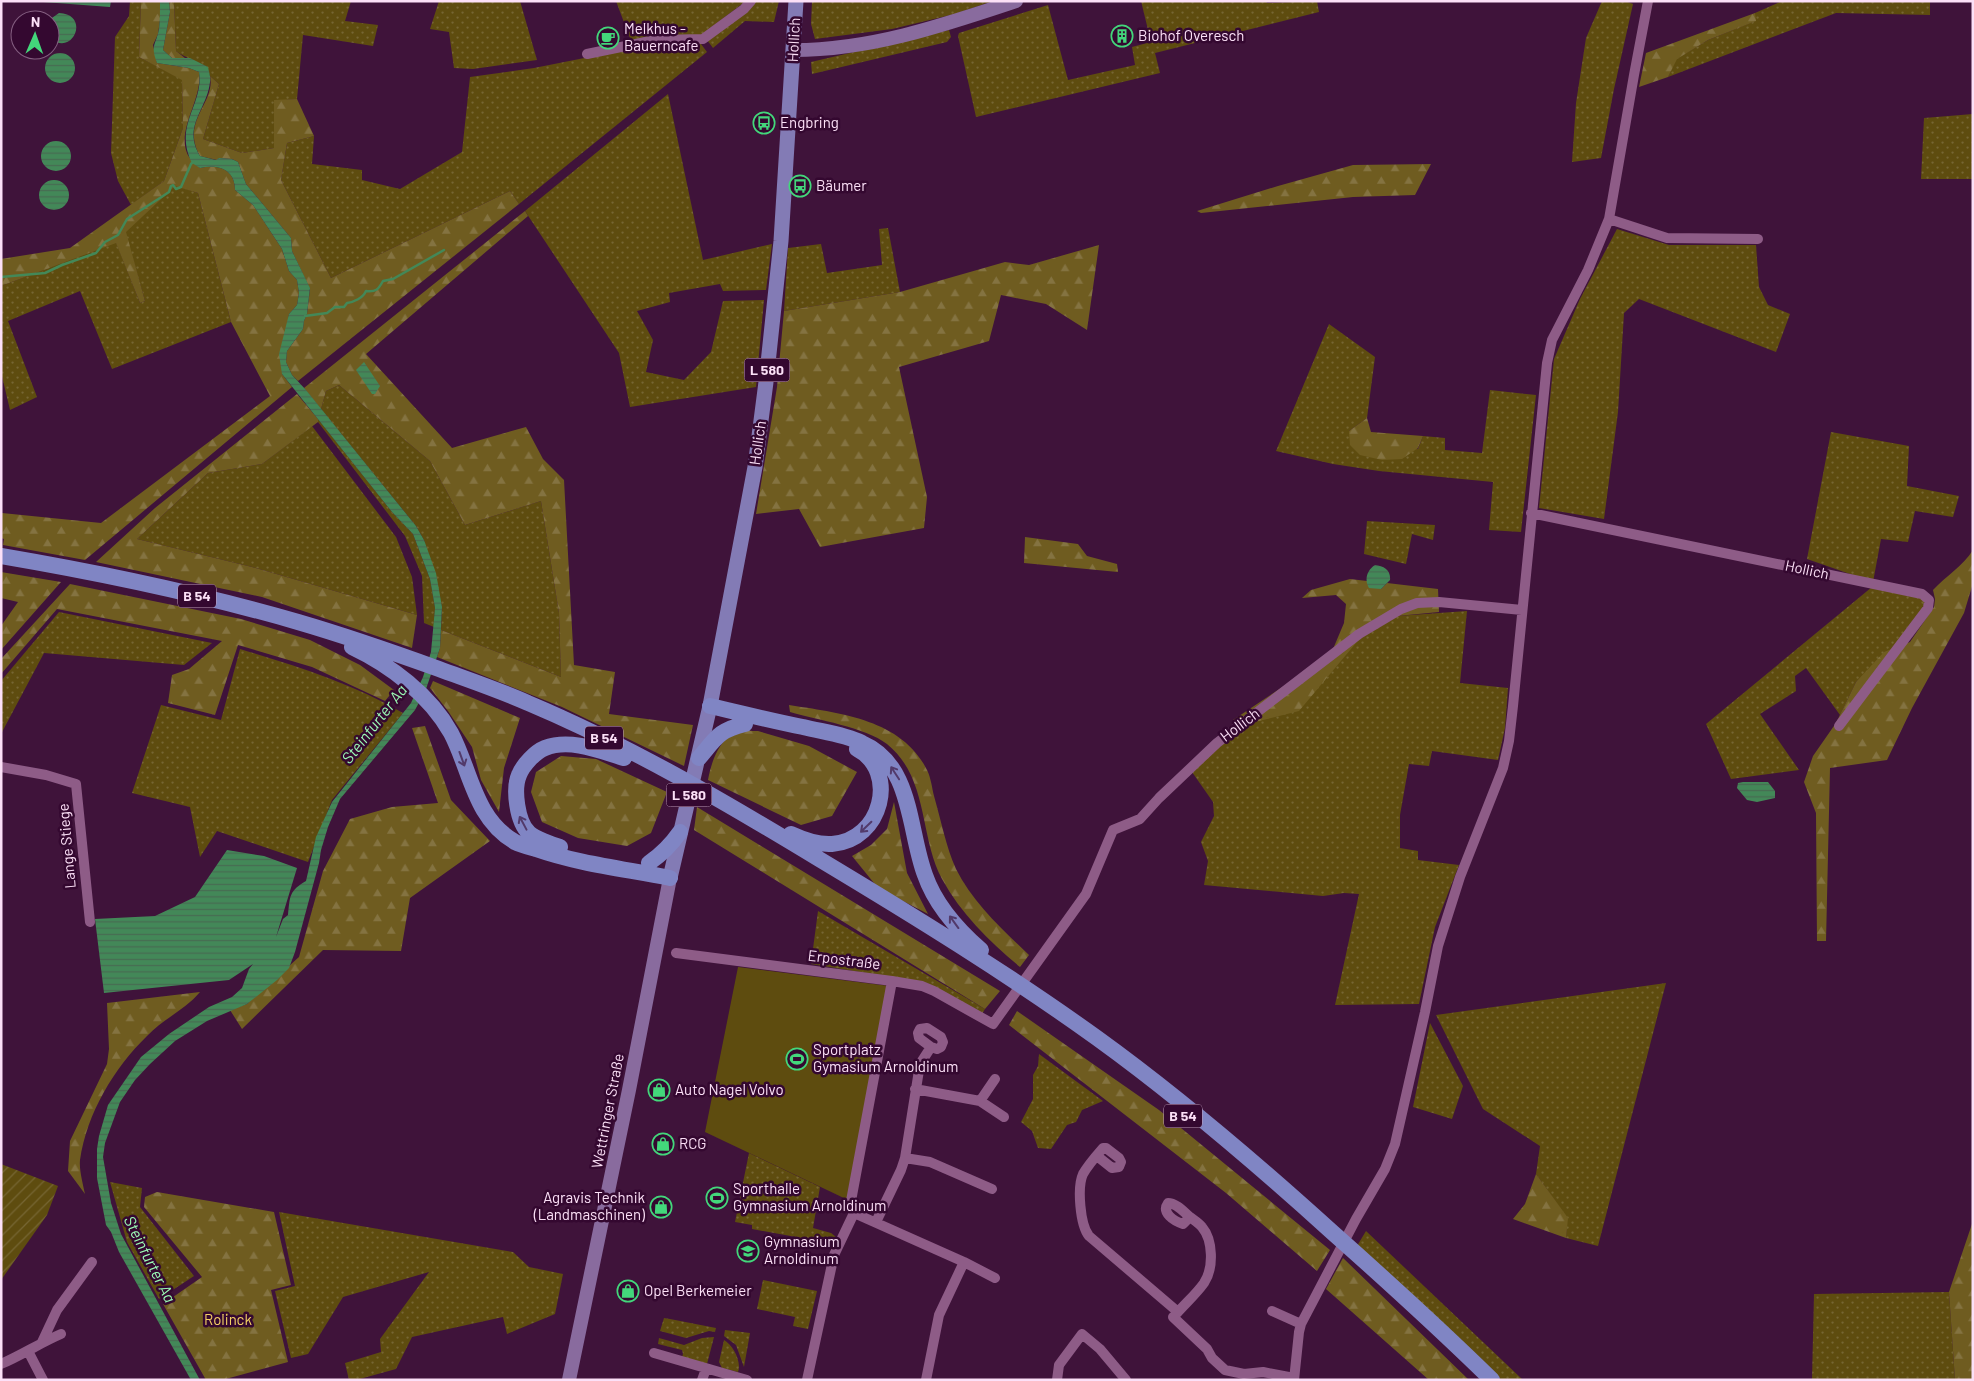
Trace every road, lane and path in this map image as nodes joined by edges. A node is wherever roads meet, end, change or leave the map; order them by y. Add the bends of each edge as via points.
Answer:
1 (752, 1) edge
2 (796, 1) edge
3 (1016, 1) edge
4 (1648, 1) edge
5 (794, 50) junction
6 (587, 54) dead end
7 (1609, 219) junction
8 (1758, 239) dead end
9 (1531, 513) junction
10 (1, 556) edge
11 (1522, 610) junction
12 (298, 622) junction
13 (454, 675) junction
14 (710, 706) junction
15 (745, 724) junction
16 (1840, 726) dead end
17 (624, 758) junction
18 (700, 758) junction
19 (1, 767) edge
20 (743, 814) junction
21 (680, 832) junction
22 (649, 863) junction
23 (670, 878) junction
24 (90, 922) dead end
25 (676, 953) dead end
26 (1014, 980) junction
27 (892, 981) junction
28 (931, 1047) dead end
29 (995, 1078) dead end
30 (916, 1089) junction
31 (980, 1101) junction
32 (1004, 1117) dead end
33 (1097, 1156) dead end
34 (905, 1158) junction
35 (992, 1189) dead end
36 (854, 1213) junction
37 (1190, 1217) dead end
38 (876, 1222) junction
39 (92, 1262) dead end
40 (964, 1262) junction
41 (995, 1278) dead end
42 (1272, 1311) dead end
43 (1178, 1312) junction
44 (1301, 1324) junction
45 (61, 1334) dead end
46 (42, 1342) junction
47 (28, 1352) junction
48 (654, 1353) dead end
49 (1, 1364) edge
50 (706, 1368) junction
51 (1294, 1379) edge
52 (43, 1380) edge
53 (568, 1380) edge
54 (702, 1380) edge
55 (747, 1380) edge
56 (807, 1380) edge
57 (926, 1380) edge
58 (1057, 1380) edge
59 (1126, 1380) edge
60 (1482, 1380) edge
61 (1492, 1380) edge

1 - 6 street via 703,39 655,40
2 - 5 main road, Hollich / L 580
3 - 5 main road via 911,34 843,47
4 - 7 street
5 - 14 main road, Hollich / L 580 via 781,241 766,382 755,467
7 - 8 street via 1667,238
7 - 9 street via 1588,270 1552,340
9 - 11 street
9 - 16 street, Hollich via 1926,597 1928,608
10 - 12 highway, B 54 via 96,573
11 - 27 street, Hollich via 1439,602 1417,603 1401,609 1359,634 1217,742 1140,819 1113,830 1086,894 993,1024 934,991
11 - 44 street via 1510,741 1503,768 1447,914 1396,1144
12 - 13 highway, B 54
12 -> 23 highway via 356,649 392,670 418,692 440,716 460,753 480,806 493,824 515,842 554,856
13 - 17 highway, B 54
13 - 20 highway, B 54 via 529,703 604,738
14 - 15 highway via 721,716
14 - 18 main road, Hollich / L 580
26 -> 14 highway via 961,932 936,898 917,850 900,779 880,755 863,743 841,736
15 - 18 highway via 729,727 717,736
15 -> 20 highway via 859,750 877,773 881,799 873,820 865,829 855,837 833,844 805,840
22 -> 17 highway via 554,846 528,833 518,813 518,775 531,758 545,748 566,745 591,748
17 - 60 highway, B 54 via 742,821 1026,998 1159,1097 1290,1202 1434,1332
18 - 21 main road, Hollich / L 580
19 - 24 street, Lange Stiege via 76,784
20 - 26 highway, B 54
21 - 22 highway via 672,844
21 - 23 main road, Hollich / L 580
22 - 23 highway via 662,868
23 - 53 main road, Wettringer Straße / L 580
25 - 27 street, Erpostraße
26 - 61 highway, B 54 via 1097,1038 1259,1166 1436,1325
27 - 36 street, Erpostraße via 851,1201
28 - 30 street via 920,1064
29 - 31 street
30 - 31 street
30 - 34 street
31 - 32 street
33 - 43 street via 1081,1180 1084,1230 1096,1244
34 - 35 street via 930,1162
34 - 38 street
36 - 38 street
36 - 56 street, Erpostraße via 834,1255
37 - 43 street via 1203,1227 1211,1255 1205,1282
38 - 40 street
39 - 46 street via 57,1310
40 - 41 street
40 - 57 street via 939,1315
42 - 44 street
43 - 51 street via 1174,1317 1225,1370 1244,1374 1263,1372
44 - 51 street
45 - 46 street
46 - 47 street
47 - 49 street
47 - 52 street
48 - 50 street
50 - 54 street
50 - 55 street
58 - 59 street via 1059,1365 1082,1334 1100,1349

